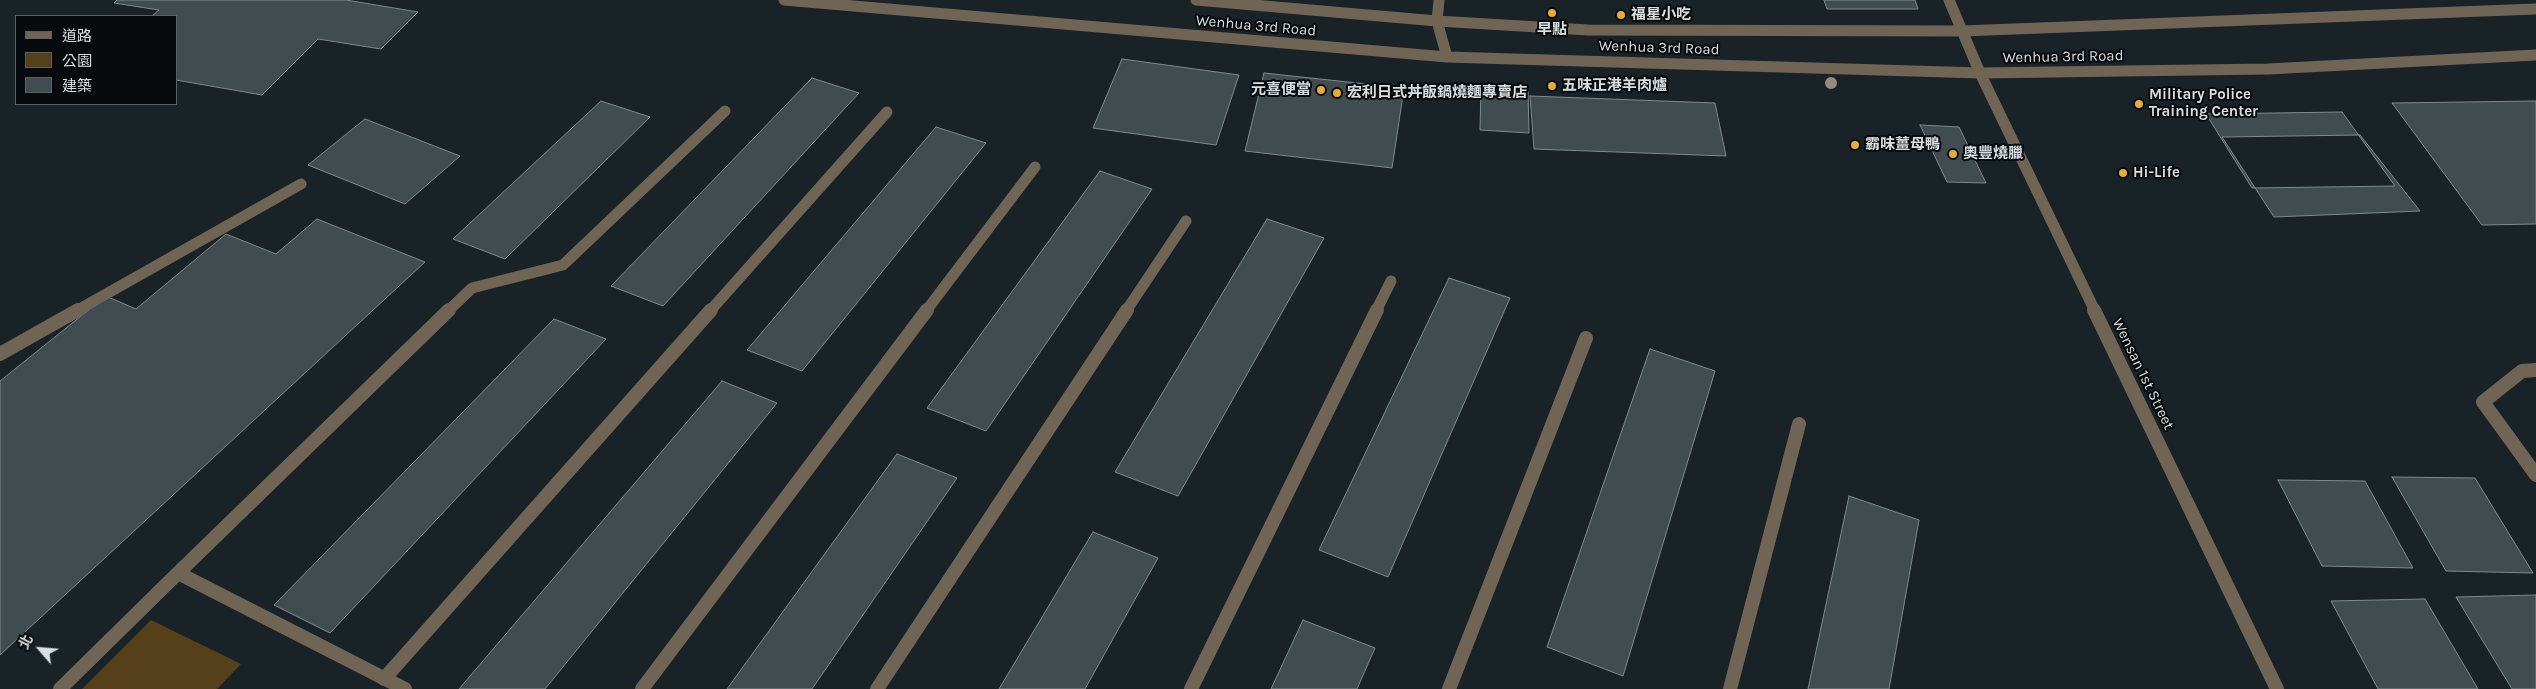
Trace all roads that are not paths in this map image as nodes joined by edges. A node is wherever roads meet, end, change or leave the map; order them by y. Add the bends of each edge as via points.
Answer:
1 (784, 0) edge
2 (1196, 0) edge
3 (1439, 0) edge
4 (1949, 0) edge
5 (2536, 9) edge
6 (1437, 21) junction
7 (1962, 31) junction
8 (2536, 55) edge
9 (1446, 57) junction
10 (1980, 73) junction
11 (725, 110) dead end
12 (887, 112) dead end
13 (1035, 167) dead end
14 (301, 184) dead end
15 (1186, 221) dead end
16 (1391, 281) dead end
17 (1586, 338) dead end
18 (0, 354) edge
19 (2536, 370) edge
20 (1799, 424) dead end
21 (2536, 475) edge
22 (178, 574) junction
23 (384, 678) junction
24 (60, 689) edge
25 (405, 689) edge
26 (642, 689) edge
27 (877, 689) edge
28 (1191, 689) edge
29 (1449, 689) edge
30 (1730, 689) edge
31 (2277, 689) edge

1 - 9 street, Wenhua 3rd Road
2 - 6 street, Wenhua 3rd Road
3 - 6 street
4 - 7 street, Wensan 1st Street
5 - 7 street, Wenhua 3rd Road
6 - 7 street, Wenhua 3rd Road via 1588,30
6 - 9 street
7 - 10 street, Wensan 1st Street
8 - 10 street, Wenhua 3rd Road via 2268,69
9 - 10 street, Wenhua 3rd Road
10 - 31 street, Wensan 1st Street
11 - 22 street via 563,265 472,288
12 - 23 street
13 - 26 street
14 - 18 street
15 - 27 street
16 - 28 street
17 - 29 street
19 - 21 street via 2522,371 2483,402
20 - 30 street
22 - 23 street
22 - 24 street
23 - 25 street

